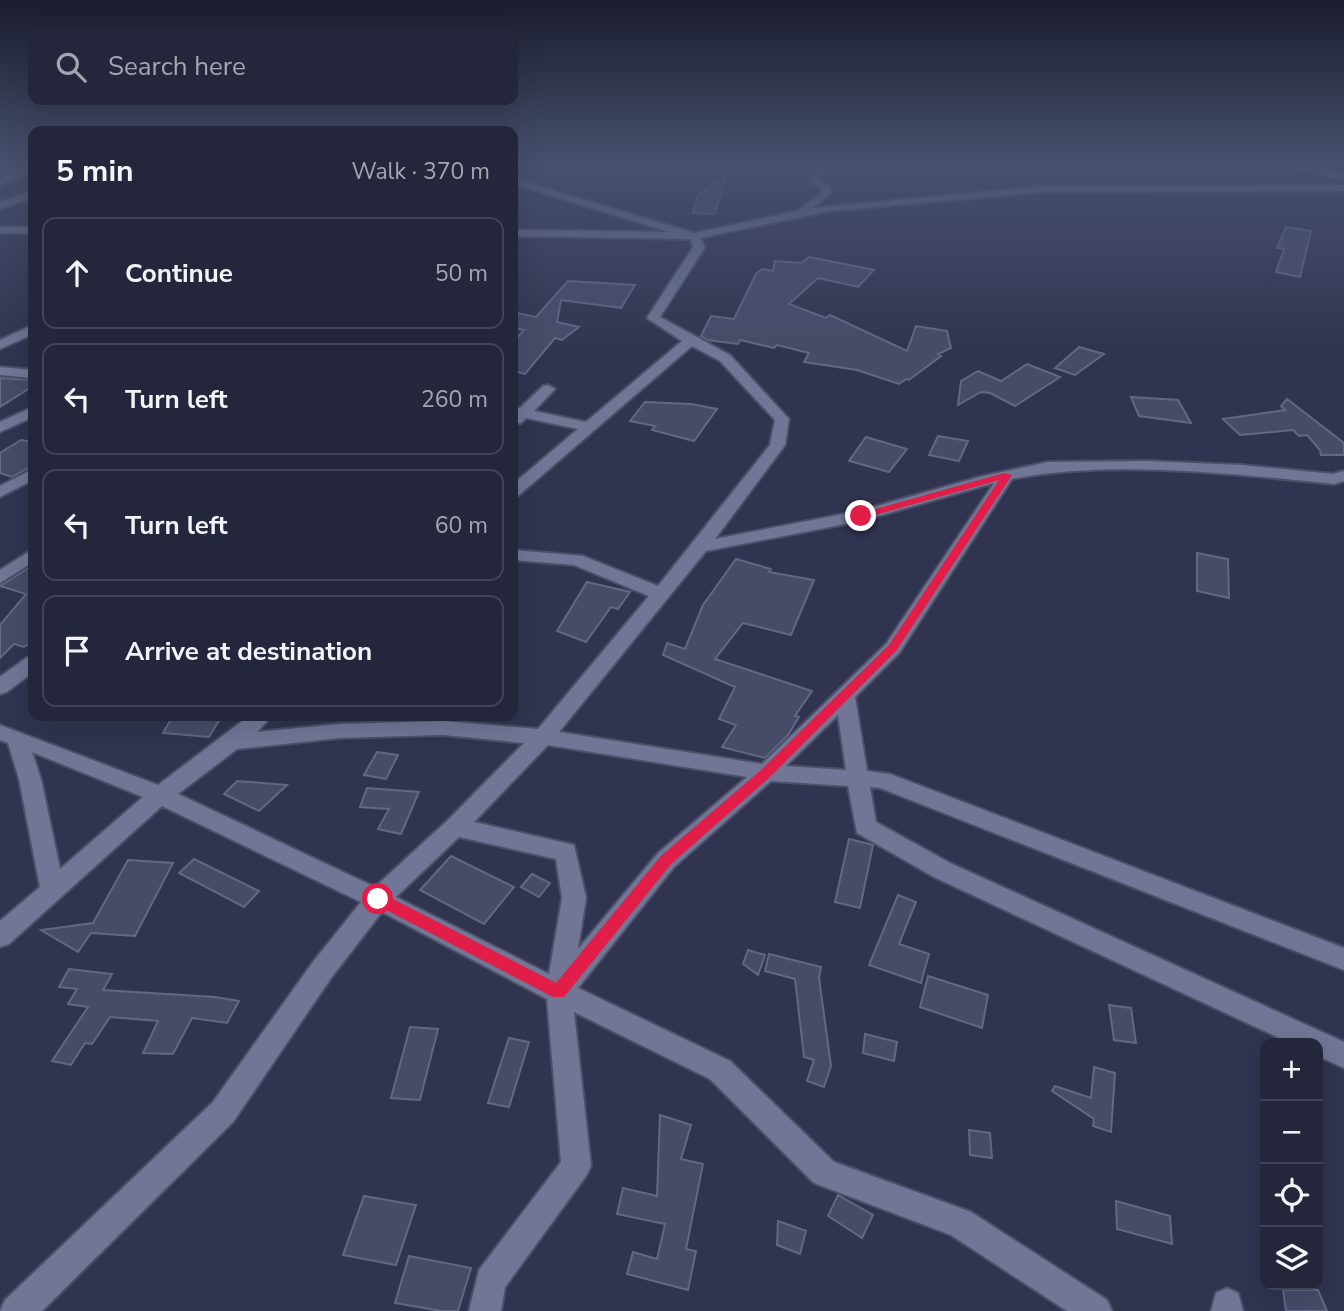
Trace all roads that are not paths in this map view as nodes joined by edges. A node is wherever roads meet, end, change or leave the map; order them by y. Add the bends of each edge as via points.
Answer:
1 (657, 227) edge
2 (749, 227) edge
3 (0, 230) edge
4 (28, 230) edge
5 (518, 233) edge
6 (697, 242) junction
7 (28, 331) edge
8 (691, 340) junction
9 (0, 345) edge
10 (0, 371) edge
11 (28, 374) edge
12 (548, 389) dead end
13 (28, 414) edge
14 (518, 414) edge
15 (518, 416) edge
16 (590, 427) junction
17 (0, 428) edge
18 (1007, 475) junction
19 (1344, 476) edge
20 (28, 477) edge
21 (518, 488) edge
22 (0, 492) edge
23 (700, 547) junction
24 (518, 555) edge
25 (28, 558) edge
26 (0, 578) edge
27 (660, 594) junction
28 (28, 667) edge
29 (0, 687) edge
30 (845, 695) junction
31 (257, 721) edge
32 (8, 735) edge
33 (543, 737) junction
34 (233, 743) junction
35 (766, 774) junction
36 (857, 778) junction
37 (160, 794) junction
38 (455, 827) junction
39 (52, 889) junction
40 (378, 899) junction
41 (0, 936) edge
42 (1344, 958) edge
43 (559, 992) junction
44 (1344, 1055) edge
45 (16, 1311) edge
46 (485, 1311) edge
47 (1096, 1311) edge

1 - 6 street
2 - 6 street
3 - 4 street
5 - 6 street
6 - 8 street via 653,318
7 - 9 street
8 - 16 street
8 - 23 street via 725,358 782,419 776,445
10 - 11 street
12 - 14 street
13 - 17 street
15 - 16 street
16 - 21 street
18 - 19 street via 1048,467 1146,466 1334,479
18 - 23 street via 861,516
18 - 30 street via 892,648
20 - 22 street
23 - 27 street
24 - 27 street via 577,560
25 - 26 street
27 - 33 street
28 - 29 street
30 - 35 street
30 - 36 street
31 - 34 street
32 - 37 street
32 - 39 street via 30,779
33 - 34 street via 443,728 340,731
33 - 35 street
33 - 38 street
34 - 37 street
35 - 36 street
35 - 43 street via 666,860
36 - 42 street via 882,780
36 - 44 street via 865,828 942,870
37 - 39 street
37 - 40 street
38 - 40 street
38 - 43 street via 566,852 574,898
39 - 41 street
40 - 43 street
40 - 45 street via 322,970 223,1112
43 - 46 street via 576,1166 491,1281
43 - 47 street via 720,1070 824,1172 960,1223

